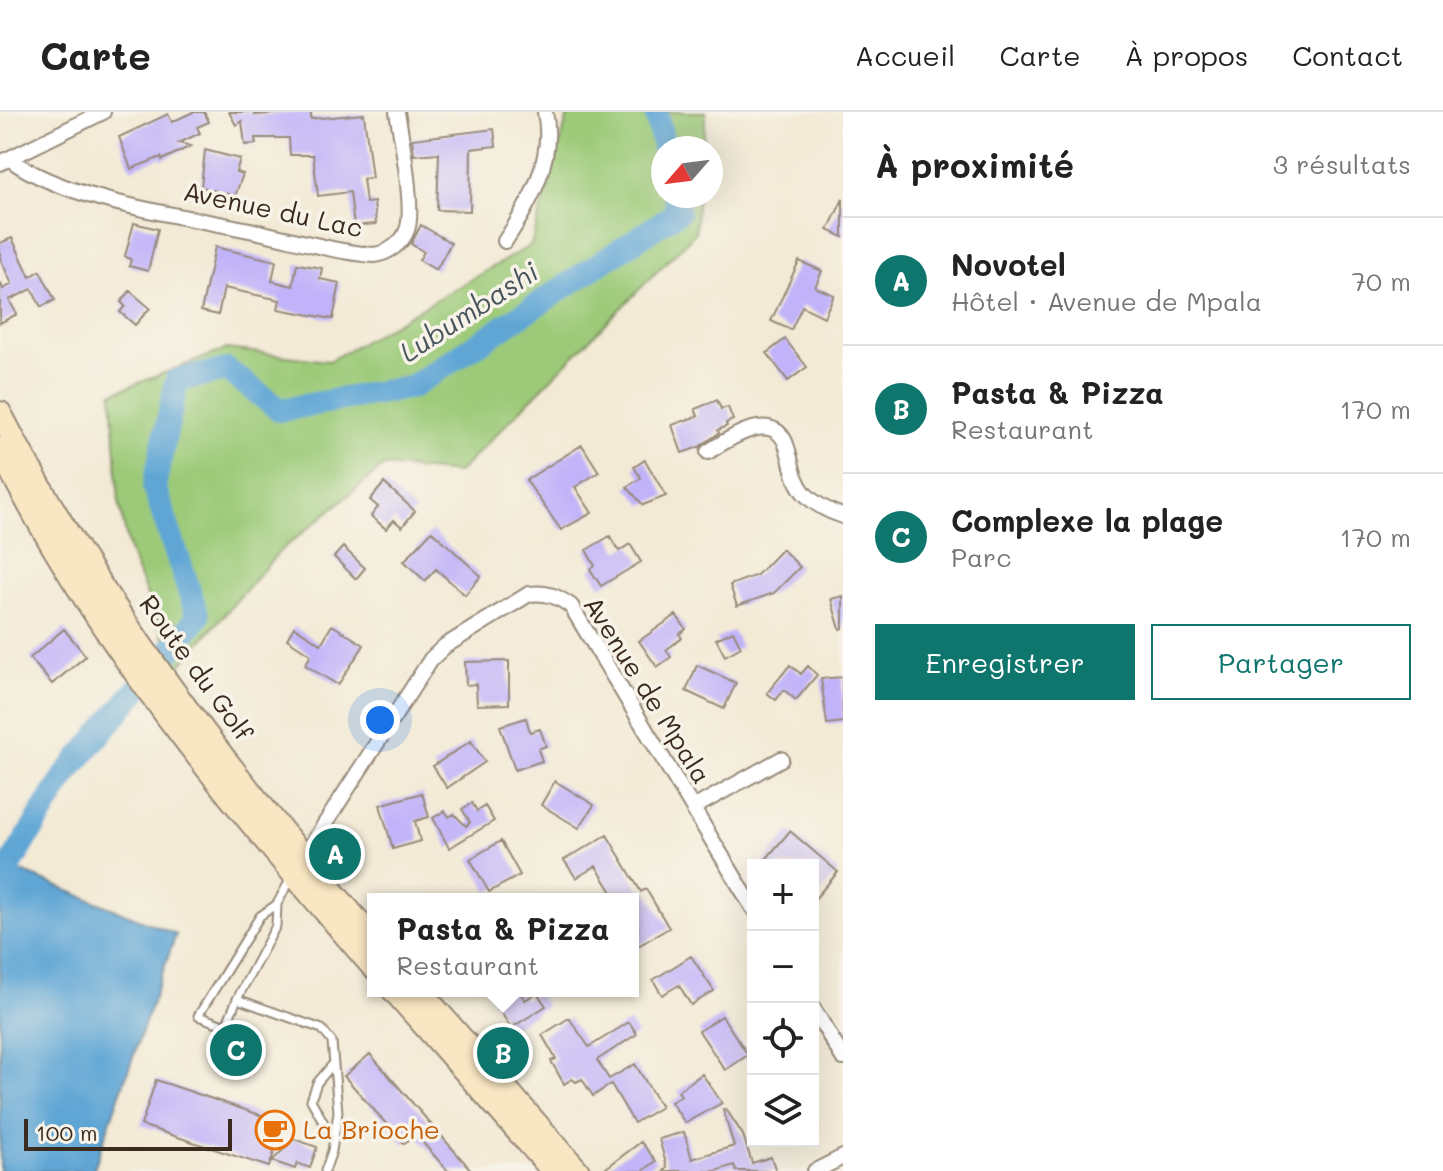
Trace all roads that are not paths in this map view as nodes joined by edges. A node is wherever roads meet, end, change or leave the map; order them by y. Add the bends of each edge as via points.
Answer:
1 (103, 112) edge
2 (397, 112) edge
3 (545, 112) edge
4 (5, 161) edge
5 (505, 241) dead end
6 (0, 413) edge
7 (0, 449) edge
8 (708, 452) dead end
9 (13, 472) edge
10 (843, 516) edge
11 (781, 759) dead end
12 (693, 808) junction
13 (298, 866) junction
14 (747, 898) edge
15 (277, 904) junction
16 (367, 932) edge
17 (367, 959) edge
18 (400, 997) edge
19 (425, 997) edge
20 (237, 999) junction
21 (819, 1018) edge
22 (843, 1058) edge
23 (332, 1065) junction
24 (333, 1139) junction
25 (842, 1161) edge
26 (564, 1169) edge
27 (325, 1171) edge
28 (815, 1171) edge

1 - 4 street
2 - 4 street, Avenue du Lac via 409,227 396,245 374,255 115,201 53,184
3 - 5 street via 547,150 528,206
6 - 9 main road, Route du Golf
7 - 9 main road
8 - 10 street via 742,430 779,433 805,494
9 - 13 main road, Route du Golf via 88,565 156,683
11 - 12 street
12 - 13 street, Avenue de Mpala via 571,606 557,596 529,594 431,659
12 - 14 street, Avenue de Mpala
13 - 15 lane
13 - 16 main road, Route du Golf
13 - 17 main road
15 - 20 lane via 276,926
15 - 20 lane via 260,916 198,1016 226,1026
18 - 26 main road
19 - 26 main road
20 - 23 lane via 322,1029 332,1042
21 - 22 street
23 - 24 lane via 338,1112
23 - 24 lane via 311,1100
24 - 27 lane
25 - 28 street

